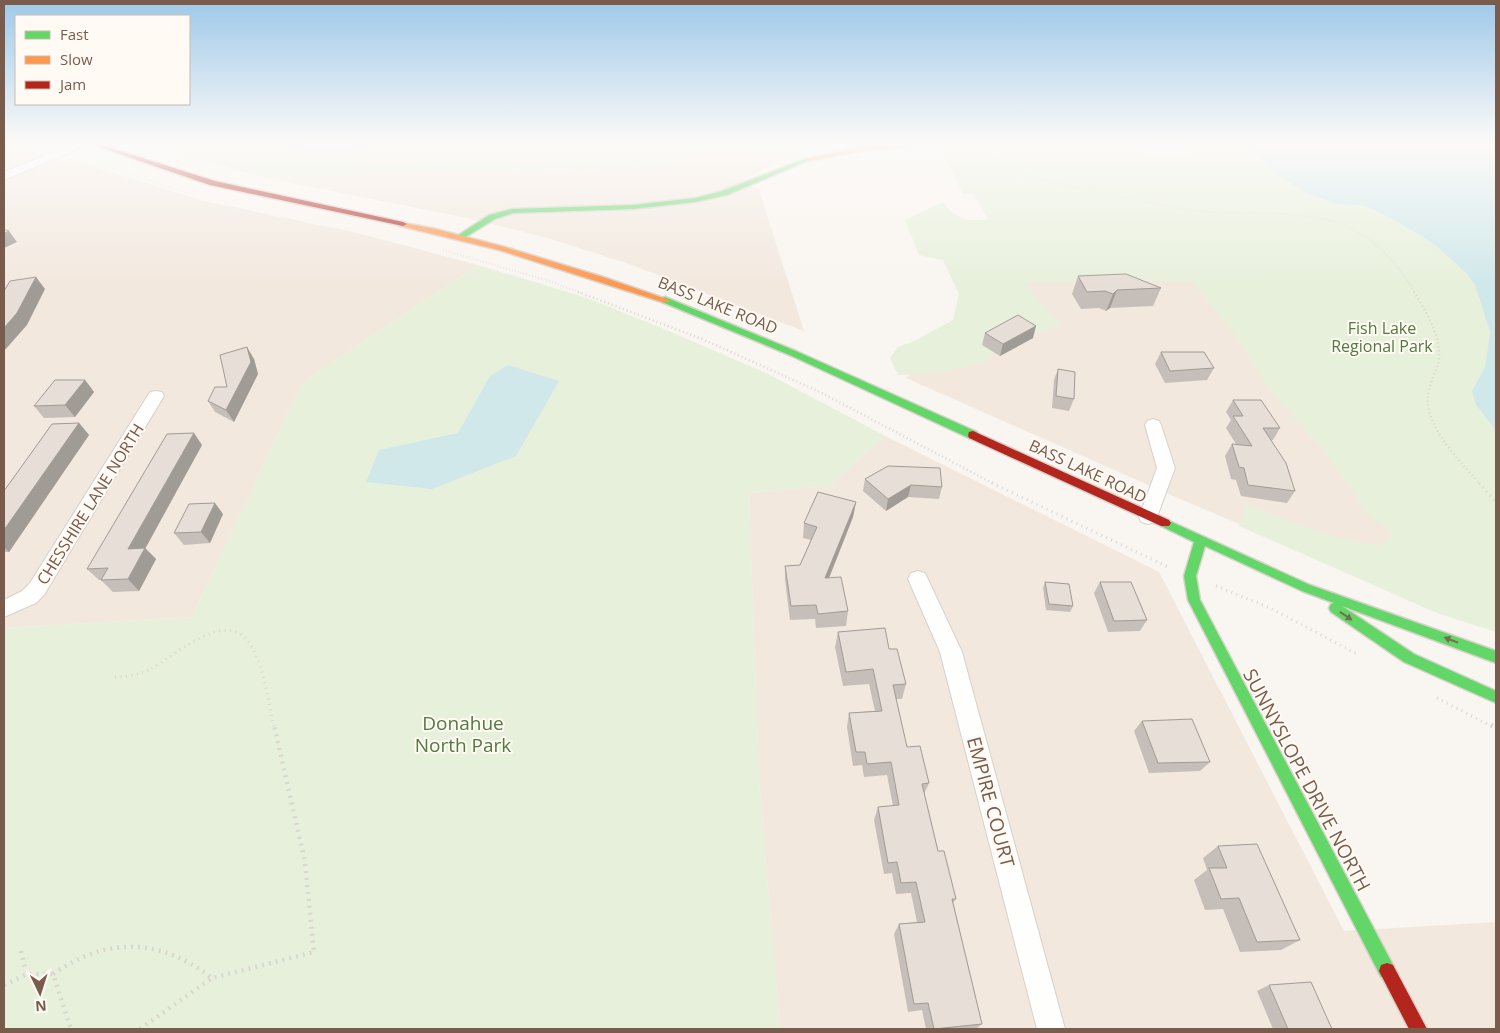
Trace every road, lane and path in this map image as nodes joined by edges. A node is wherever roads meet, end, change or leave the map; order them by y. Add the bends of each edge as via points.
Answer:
1 (180, 190) edge
2 (246, 190) edge
3 (731, 190) edge
4 (1094, 190) edge
5 (198, 196) dead end
6 (462, 236) junction
7 (437, 249) dead end
8 (156, 396) dead end
9 (1153, 425) dead end
10 (1496, 502) edge
11 (1148, 517) junction
12 (1200, 542) junction
13 (1190, 576) junction
14 (918, 579) dead end
15 (1306, 588) junction
16 (10, 606) edge
17 (1360, 655) dead end
18 (1496, 657) edge
19 (115, 677) dead end
20 (1435, 697) dead end
21 (1496, 697) edge
22 (1496, 728) edge
23 (21, 951) dead end
24 (26, 972) junction
25 (53, 974) junction
26 (212, 978) junction
27 (4, 985) edge
28 (71, 1029) edge
29 (140, 1029) edge
30 (1051, 1029) edge
31 (1418, 1029) edge

1 - 5 path
2 - 6 main road, BASS LAKE ROAD
3 - 6 main road via 695,200 633,207 512,211 492,217
4 - 10 path via 1191,209 1304,215 1332,221 1371,239 1387,252 1405,275 1435,336 1439,359 1428,394 1433,420 1469,471
6 - 11 main road, BASS LAKE ROAD via 614,282 729,325
7 - 13 path via 557,284 702,339 820,392 960,468
8 - 16 street, CHESSHIRE LANE NORTH via 37,590 29,598
9 - 11 street via 1166,468
11 - 12 main road, BASS LAKE ROAD
12 - 13 main road, SUNNYSLOPE DRIVE NORTH
12 - 15 main road, BASS LAKE ROAD
13 - 17 path via 1270,608
13 - 31 main road, SUNNYSLOPE DRIVE NORTH via 1194,600
14 - 30 street, EMPIRE COURT via 951,652
18 -> 15 main road, BASS LAKE ROAD
15 -> 21 main road, BASS LAKE ROAD via 1409,658
19 - 26 path via 147,670 203,637 216,631 232,630 242,633 248,640 262,676 307,882 314,952
20 - 22 path
23 - 24 path
24 - 25 path
24 - 27 path
25 - 26 path via 69,960 115,946 159,950 187,960
25 - 28 path
26 - 29 path

